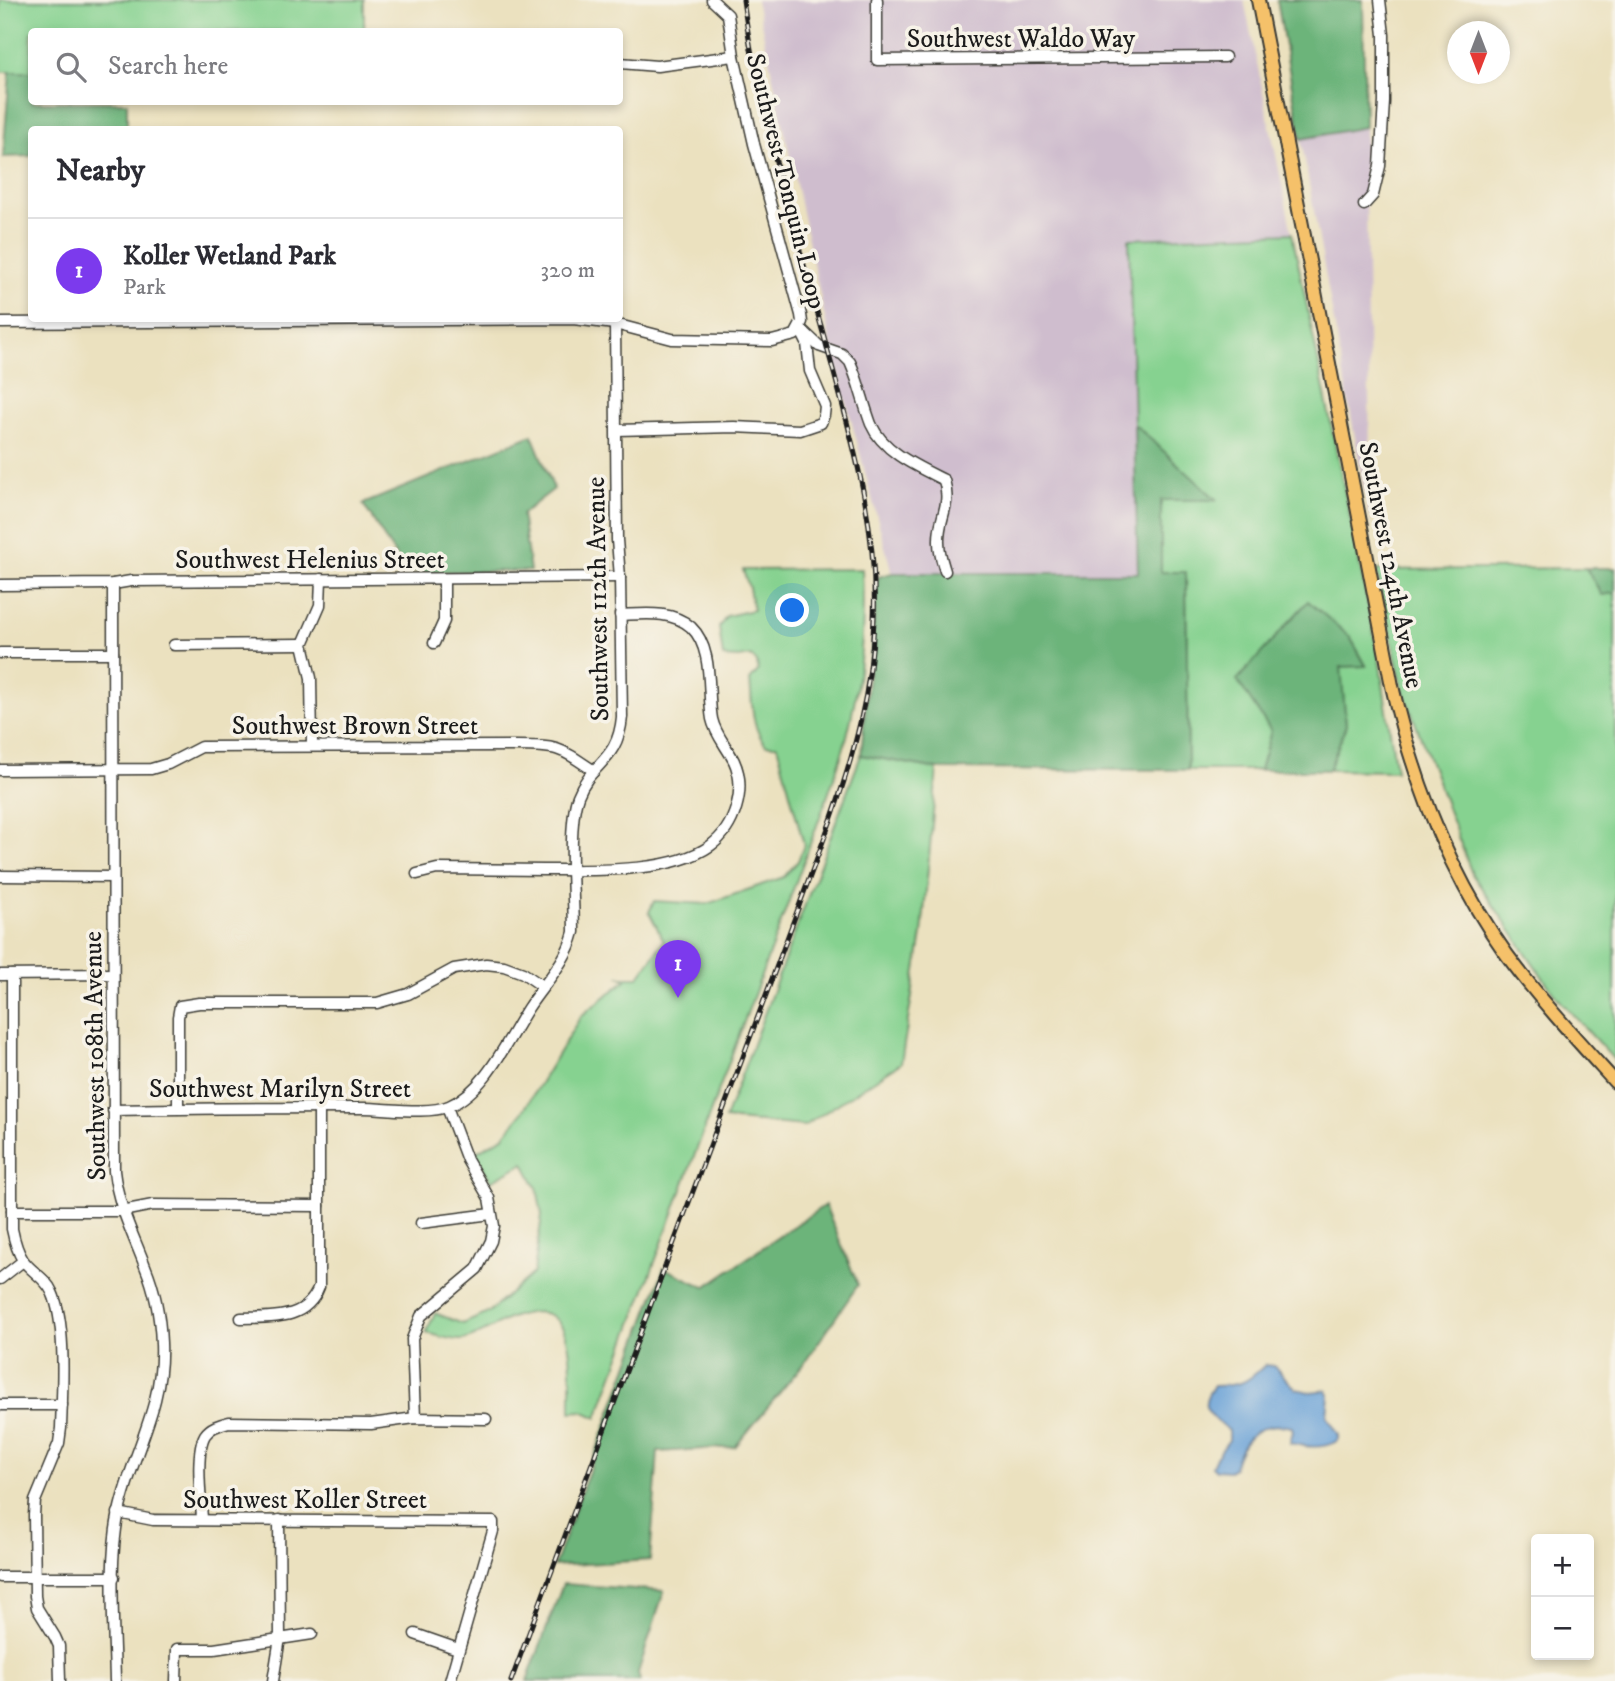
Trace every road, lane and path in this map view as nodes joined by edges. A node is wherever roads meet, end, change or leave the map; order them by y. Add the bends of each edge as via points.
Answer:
1 (712, 0) edge
2 (877, 0) edge
3 (1258, 0) edge
4 (1380, 0) edge
5 (734, 56) junction
6 (1226, 57) dead end
7 (623, 63) edge
8 (1364, 205) dead end
9 (143, 322) edge
10 (598, 322) edge
11 (0, 323) edge
12 (615, 324) junction
13 (800, 328) junction
14 (617, 430) junction
15 (945, 571) dead end
16 (620, 578) junction
17 (321, 579) junction
18 (444, 579) junction
19 (0, 584) edge
20 (113, 584) junction
21 (620, 615) junction
22 (434, 643) dead end
23 (303, 644) junction
24 (174, 645) dead end
25 (0, 653) edge
26 (113, 653) junction
27 (312, 746) junction
28 (0, 770) edge
29 (113, 770) junction
30 (594, 771) junction
31 (573, 870) junction
32 (417, 874) dead end
33 (0, 876) edge
34 (113, 877) junction
35 (113, 974) junction
36 (0, 975) edge
37 (12, 975) junction
38 (542, 986) junction
39 (1615, 1082) edge
40 (447, 1107) junction
41 (178, 1108) junction
42 (319, 1108) junction
43 (113, 1110) junction
44 (319, 1206) junction
45 (12, 1211) junction
46 (122, 1211) junction
47 (491, 1214) junction
48 (421, 1223) dead end
49 (23, 1261) junction
50 (0, 1279) edge
51 (241, 1318) dead end
52 (0, 1405) edge
53 (62, 1405) junction
54 (415, 1418) junction
55 (486, 1419) dead end
56 (118, 1513) junction
57 (202, 1519) junction
58 (279, 1520) junction
59 (0, 1577) edge
60 (34, 1577) junction
61 (114, 1577) junction
62 (312, 1634) dead end
63 (415, 1634) dead end
64 (280, 1638) junction
65 (458, 1649) junction
66 (60, 1681) edge
67 (115, 1681) edge
68 (176, 1681) edge
69 (273, 1681) edge
70 (450, 1681) edge

1 - 5 street, Southwest Tonquin Loop via 728,15
2 - 6 street, Southwest Waldo Way via 877,60
3 - 39 main road, Southwest 124th Avenue via 1392,686 1416,777 1449,858 1491,931 1539,997
4 - 8 street via 1384,35 1380,166 1373,195
5 - 7 street via 657,66
5 - 13 street, Southwest Tonquin Loop via 801,315
9 - 11 street, Southwest Tonquin Loop
10 - 12 street, Southwest Tonquin Loop
12 - 13 street, Southwest Tonquin Loop via 672,339 741,341 787,338
12 - 14 street, Southwest 112th Avenue
13 - 14 street via 810,371 825,406 821,423 800,430
13 - 15 street via 819,346 850,362 873,427 884,443 944,480 948,502 939,540
14 - 16 street, Southwest 112th Avenue
16 - 18 street, Southwest Helenius Street
16 - 21 street, Southwest 112th Avenue
17 - 18 street, Southwest Helenius Street
17 - 20 street, Southwest Helenius Street
17 - 23 street via 320,605
18 - 22 street via 444,621
19 - 20 street, Southwest Helenius Street
20 - 26 street, Southwest 108th Avenue
21 - 30 street, Southwest 112th Avenue via 621,727 610,756
21 - 31 street via 670,616 698,635 713,725 735,764 740,790 722,834 692,855 646,867
23 - 24 street
23 - 27 street via 312,678
25 - 26 street
26 - 29 street, Southwest 108th Avenue
27 - 29 street, Southwest Brown Street via 201,747 152,769
27 - 30 street, Southwest Brown Street via 553,746
28 - 29 street, Southwest Brown Street
29 - 34 street, Southwest 108th Avenue
30 - 31 street, Southwest 112th Avenue via 574,811
31 - 32 street via 438,869
31 - 38 street, Southwest 112th Avenue via 570,950
33 - 34 street
34 - 35 street, Southwest 108th Avenue
35 - 37 street
35 - 43 street, Southwest 108th Avenue
36 - 37 street
37 - 45 street
38 - 40 street, Southwest 112th Avenue via 479,1085
38 - 41 street via 523,973 486,964 454,969 408,994 377,1003 180,1006
40 - 42 street, Southwest Marilyn Street
40 - 47 street via 467,1160 489,1198
41 - 42 street, Southwest Marilyn Street
41 - 43 street, Southwest Marilyn Street
42 - 44 street
43 - 46 street, Southwest 108th Avenue via 114,1171
44 - 46 street via 153,1205
44 - 51 street via 320,1273 314,1298 286,1316
45 - 46 street
45 - 49 street via 14,1240
46 - 56 street, Southwest 108th Avenue via 152,1288 161,1354 154,1409
47 - 48 street
47 - 54 street via 491,1241 477,1269 421,1316 412,1339
49 - 50 street
49 - 53 street via 42,1277 58,1305
52 - 53 street
53 - 60 street via 59,1443 35,1500
54 - 55 street
54 - 57 street via 371,1424 218,1425 204,1437 201,1452
56 - 57 street, Southwest Koller Street via 153,1520
56 - 61 street, Southwest 108th Avenue
57 - 58 street, Southwest Koller Street
58 - 64 street
58 - 65 street, Southwest Koller Street via 493,1522
59 - 60 street
60 - 61 street
60 - 66 street via 37,1608 59,1646
61 - 67 street, Southwest 108th Avenue
62 - 64 street
63 - 65 street
64 - 68 street via 214,1650 177,1649
64 - 69 street
65 - 70 street

